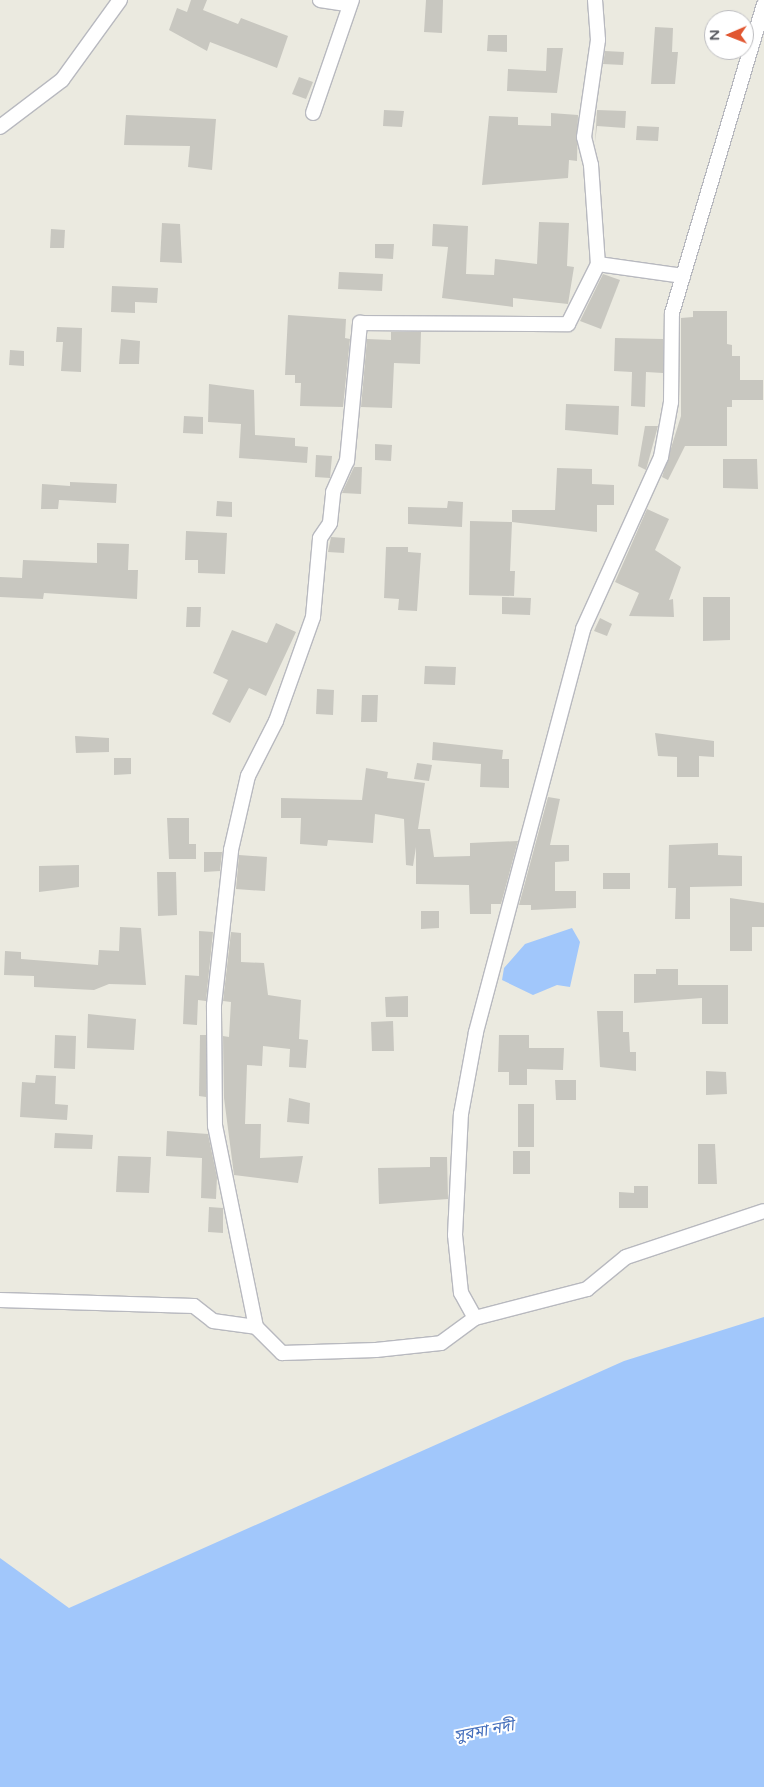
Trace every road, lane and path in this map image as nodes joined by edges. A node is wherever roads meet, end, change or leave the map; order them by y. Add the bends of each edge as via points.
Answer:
1 (120, 0) edge
2 (320, 0) edge
3 (595, 0) edge
4 (351, 3) edge
5 (764, 4) edge
6 (313, 113) dead end
7 (0, 127) edge
8 (598, 264) junction
9 (683, 276) junction
10 (764, 1211) edge
11 (0, 1300) edge
12 (475, 1318) junction
13 (256, 1327) junction

1 - 7 street via 62,80
2 - 4 street
3 - 8 street via 598,40 584,137 591,165
4 - 6 street
5 - 9 street
8 - 9 street
8 - 13 street via 568,324 360,324 348,461 333,492 330,522 320,538 313,617 276,721 248,776 231,850 214,1005 215,1126
9 - 12 street via 672,313 671,402 661,456 583,629 476,1032 461,1114 455,1235 461,1293
10 - 12 street via 626,1258 587,1289
11 - 13 street via 194,1306 213,1321
12 - 13 street via 441,1342 376,1350 282,1353

